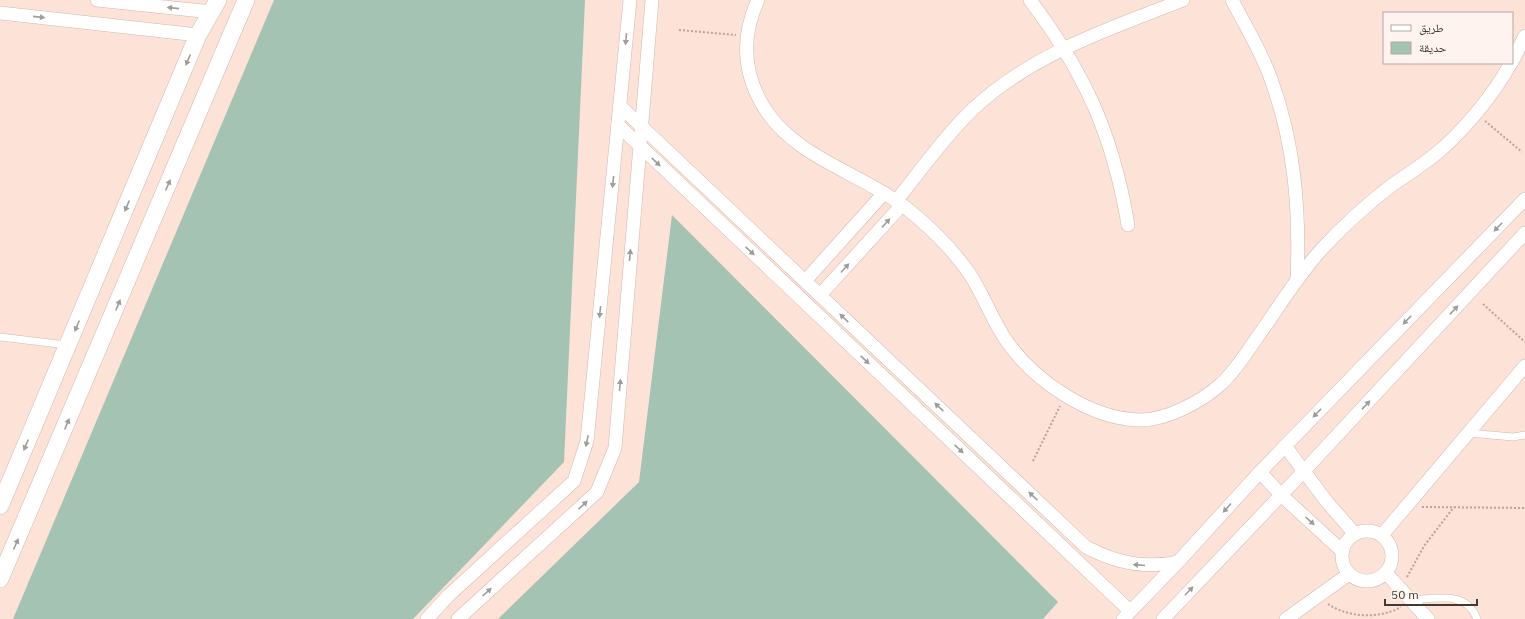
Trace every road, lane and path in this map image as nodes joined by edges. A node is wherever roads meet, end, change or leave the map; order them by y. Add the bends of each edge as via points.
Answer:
1 (97, 0) edge
2 (246, 0) edge
3 (630, 0) edge
4 (652, 0) edge
5 (758, 0) edge
6 (1030, 0) edge
7 (1183, 0) edge
8 (1232, 0) edge
9 (215, 6) edge
10 (0, 13) edge
11 (240, 16) junction
12 (679, 30) dead end
13 (198, 35) junction
14 (746, 36) junction
15 (1525, 36) edge
16 (1064, 49) junction
17 (1513, 60) edge
18 (1511, 64) edge
19 (620, 106) junction
20 (1476, 113) junction
21 (618, 124) junction
22 (640, 124) junction
23 (639, 145) junction
24 (1522, 152) dead end
25 (884, 193) junction
26 (1525, 199) edge
27 (899, 203) junction
28 (1128, 225) dead end
29 (1525, 233) edge
30 (805, 280) junction
31 (1297, 280) junction
32 (820, 295) junction
33 (1483, 304) dead end
34 (0, 337) edge
35 (1525, 342) edge
36 (69, 345) junction
37 (1525, 366) edge
38 (1065, 395) junction
39 (1468, 433) junction
40 (1525, 435) edge
41 (1285, 446) junction
42 (1033, 460) dead end
43 (1260, 472) junction
44 (1303, 472) junction
45 (1281, 495) junction
46 (0, 506) edge
47 (1406, 507) junction
48 (1454, 508) junction
49 (1525, 508) edge
50 (1354, 534) junction
51 (1382, 535) junction
52 (1342, 551) junction
53 (1178, 562) junction
54 (1386, 573) junction
55 (1349, 574) junction
56 (0, 580) edge
57 (1401, 589) junction
58 (1319, 596) junction
59 (1410, 600) junction
60 (1127, 615) edge
61 (1298, 615) edge
62 (427, 619) edge
63 (458, 619) edge
64 (1162, 619) edge
65 (1286, 619) edge
66 (1428, 619) edge
67 (1477, 619) edge

9 -> 1 street
2 - 11 street
3 -> 19 street
4 - 22 street
5 - 14 street
6 - 16 street
7 - 16 street
8 - 31 street via 1271,77 1284,116 1297,197
9 - 11 street
9 - 13 street
10 -> 13 street
56 -> 11 street
12 - 14 path
13 -> 36 street
14 - 25 street via 750,76 765,109 776,124 804,148
15 - 17 street
16 - 27 street via 1015,75 972,110 953,130
16 - 28 street via 1083,82 1112,151
18 - 20 street
19 - 21 street
19 - 22 street
20 - 24 path
20 - 31 street via 1442,149 1366,206 1341,229
21 - 23 street
21 -> 62 street via 587,441 574,481 448,596
22 - 23 street
22 - 30 street
23 -> 60 street
63 -> 23 street via 597,492 614,448
25 - 27 street
25 - 30 street
26 -> 41 street
32 -> 27 street
27 - 38 street via 949,247 968,272 1009,344 1026,364
44 -> 29 street
30 - 32 street
31 - 38 street via 1236,368 1202,398 1182,409 1139,420 1114,416
53 -> 32 street via 1155,566 1132,564 1108,558 1086,547
33 - 35 path
34 - 36 lane
36 -> 46 street
37 - 39 street
38 - 42 path
39 - 40 lane via 1513,437
39 - 47 street
41 - 43 street
41 - 44 street
43 - 45 street
43 -> 53 street
44 - 45 street
44 - 50 street
45 -> 52 street
64 -> 45 street
47 - 48 path
47 - 51 street
48 - 49 path
48 - 57 path via 1424,546
50 - 51 street via 1368,531
50 - 52 street
51 - 54 street via 1391,547 1392,554 1390,567
52 - 55 street via 1342,563
53 - 60 street
54 - 55 street via 1376,580 1365,581
54 - 57 street
55 - 58 street
57 - 59 street
58 - 59 path via 1343,612 1357,616 1385,614
58 - 61 street
59 - 66 street
59 - 67 lane via 1461,600 1469,605
61 - 65 street

